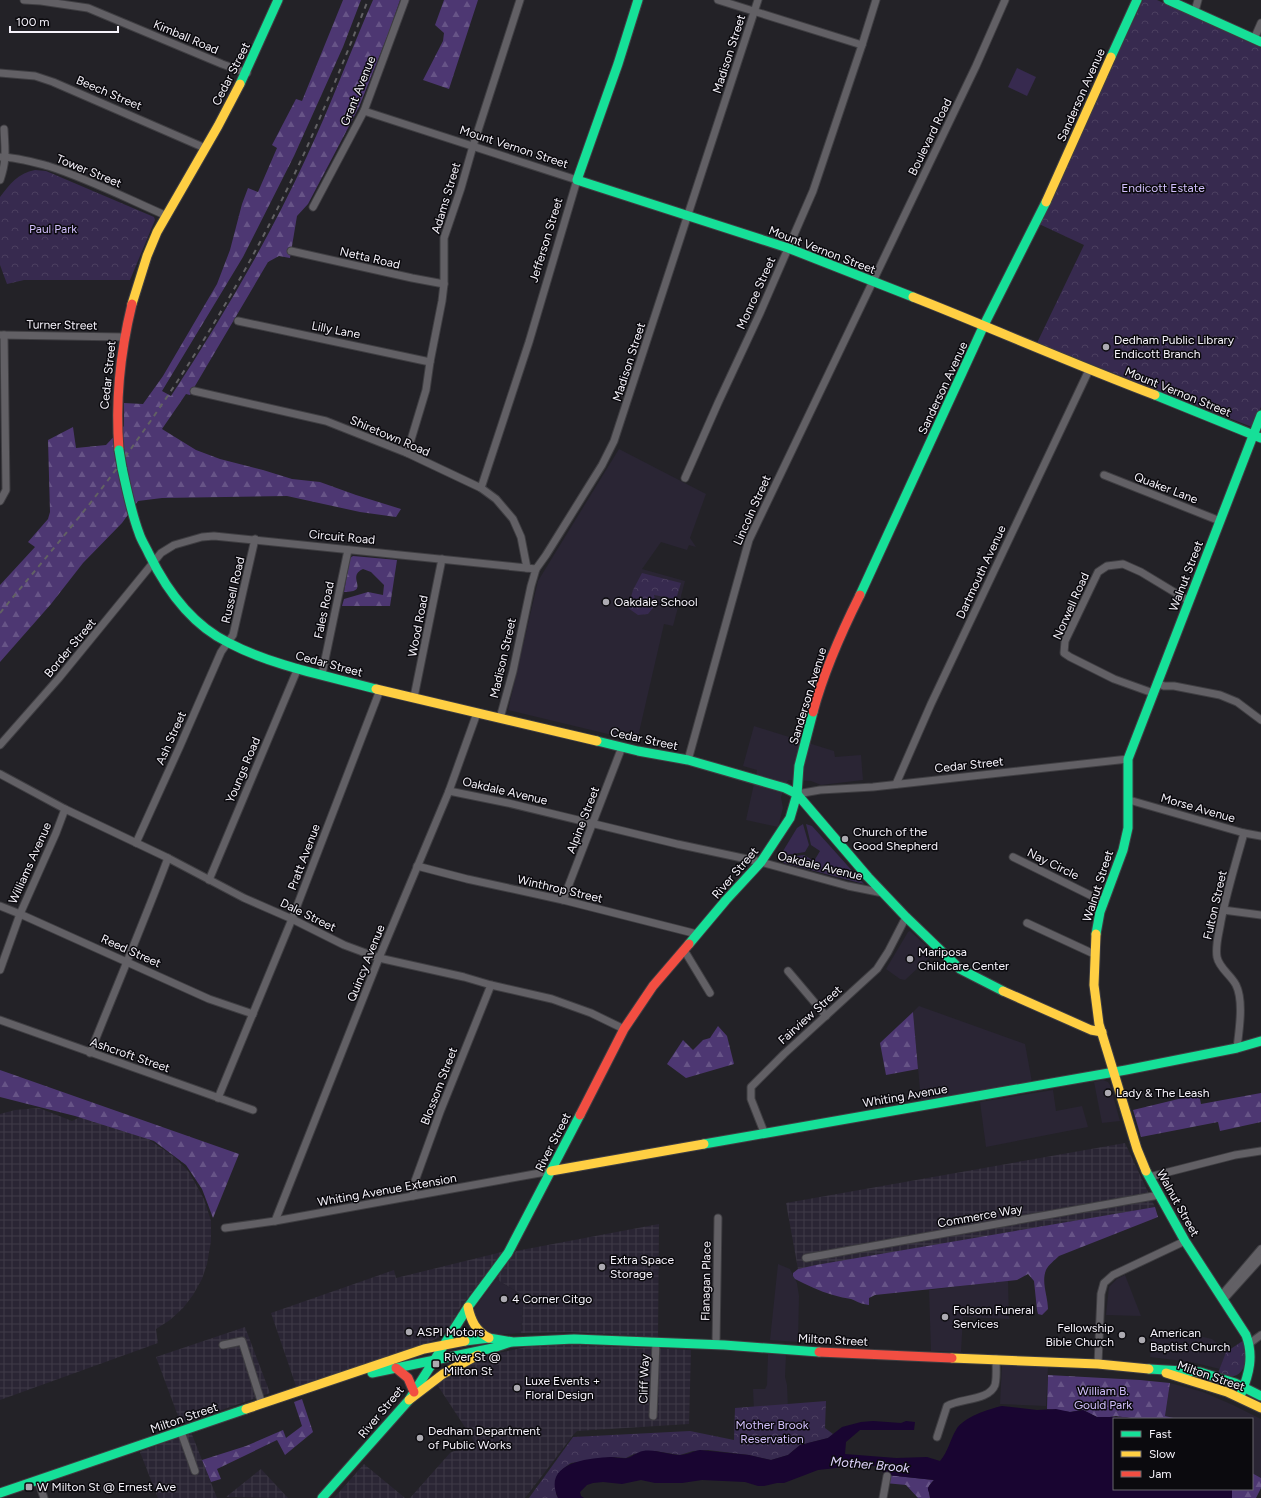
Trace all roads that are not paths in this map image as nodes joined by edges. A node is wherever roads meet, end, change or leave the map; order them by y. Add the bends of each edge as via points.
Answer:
1 (24, 0) edge
2 (278, 0) edge
3 (404, 0) edge
4 (520, 0) edge
5 (638, 0) edge
6 (718, 0) edge
7 (758, 0) edge
8 (876, 0) edge
9 (1005, 0) edge
10 (1137, 0) edge
11 (1168, 0) edge
12 (1198, 0) edge
13 (754, 11) junction
14 (1195, 11) junction
15 (1261, 23) edge
16 (1258, 41) edge
17 (862, 45) junction
18 (0, 73) edge
19 (247, 73) junction
20 (364, 111) junction
21 (4, 129) dead end
22 (473, 146) junction
23 (205, 148) junction
24 (3, 157) edge
25 (0, 180) edge
26 (577, 180) junction
27 (312, 207) dead end
28 (687, 215) junction
29 (167, 216) junction
30 (788, 248) junction
31 (291, 251) dead end
32 (872, 282) junction
33 (444, 284) junction
34 (238, 321) dead end
35 (984, 325) junction
36 (2, 335) edge
37 (124, 337) junction
38 (430, 362) junction
39 (1088, 370) junction
40 (194, 391) dead end
41 (1261, 415) edge
42 (1257, 436) edge
43 (407, 453) junction
44 (1104, 475) dead end
45 (685, 478) dead end
46 (482, 488) junction
47 (0, 501) edge
48 (1220, 521) junction
49 (255, 539) junction
50 (348, 550) junction
51 (442, 559) junction
52 (153, 562) junction
53 (527, 568) junction
54 (536, 569) junction
55 (1189, 601) junction
56 (228, 643) junction
57 (298, 668) junction
58 (322, 674) junction
59 (1157, 684) junction
60 (380, 690) junction
61 (1153, 693) junction
62 (414, 697) junction
63 (477, 713) junction
64 (500, 718) junction
65 (1261, 720) edge
66 (0, 745) edge
67 (622, 747) junction
68 (1128, 759) junction
69 (688, 760) junction
70 (0, 774) edge
71 (896, 784) junction
72 (449, 790) junction
73 (797, 794) junction
74 (1129, 800) junction
75 (65, 809) junction
76 (593, 824) junction
77 (1244, 833) junction
78 (1261, 836) edge
79 (136, 844) junction
80 (1013, 857) dead end
81 (168, 858) junction
82 (761, 862) junction
83 (417, 866) junction
84 (209, 880) junction
85 (883, 893) junction
86 (563, 900) junction
87 (1104, 902) junction
88 (0, 906) edge
89 (1223, 910) junction
90 (20, 914) junction
91 (1261, 915) edge
92 (906, 917) junction
93 (292, 919) junction
94 (1026, 923) dead end
95 (697, 934) junction
96 (684, 950) junction
97 (1094, 954) junction
98 (379, 958) junction
99 (126, 961) junction
100 (0, 970) edge
101 (788, 971) dead end
102 (491, 985) junction
103 (710, 993) dead end
104 (253, 1014) junction
105 (826, 1016) junction
106 (0, 1020) edge
107 (624, 1029) junction
108 (1102, 1032) junction
109 (1261, 1040) edge
110 (1238, 1048) junction
111 (90, 1053) junction
112 (1114, 1072) junction
113 (218, 1098) junction
114 (253, 1110) dead end
115 (764, 1132) junction
116 (1261, 1151) edge
117 (551, 1171) junction
118 (1149, 1177) junction
119 (1159, 1195) junction
120 (413, 1196) junction
121 (718, 1218) dead end
122 (275, 1221) junction
123 (225, 1228) dead end
124 (1185, 1241) junction
125 (1261, 1249) edge
126 (806, 1258) dead end
127 (1261, 1258) edge
128 (1222, 1298) junction
129 (468, 1308) junction
130 (1261, 1335) edge
131 (489, 1338) junction
132 (512, 1342) junction
133 (656, 1342) junction
134 (1250, 1343) junction
135 (716, 1344) junction
136 (223, 1345) dead end
137 (444, 1345) junction
138 (493, 1348) junction
139 (435, 1360) junction
140 (996, 1360) junction
141 (1098, 1364) junction
142 (396, 1368) junction
143 (1152, 1369) junction
144 (328, 1382) junction
145 (1244, 1387) junction
146 (412, 1396) junction
147 (1261, 1396) edge
148 (1240, 1398) junction
149 (262, 1404) junction
150 (1261, 1408) edge
151 (653, 1416) dead end
152 (181, 1432) junction
153 (937, 1437) dead end
154 (195, 1470) dead end
155 (887, 1476) dead end
156 (42, 1479) junction
157 (0, 1493) edge
158 (44, 1498) edge
159 (322, 1498) edge
160 (883, 1498) edge

1 - 19 street, Kimball Road via 88,8
2 - 19 street, Cedar Street
3 - 20 street, Grant Avenue
4 - 22 street, Adams Street
5 - 26 street, Jefferson Street
6 - 13 street
7 - 13 street, Madison Street
8 - 17 street, Monroe Street
9 - 32 street, Boulevard Road via 973,73
10 - 35 street, Sanderson Avenue via 1048,197
11 - 14 street
12 - 14 street
13 - 17 street
13 - 28 street, Madison Street
14 - 16 street
15 - 16 street
17 - 30 street, Monroe Street via 812,191
18 - 23 street, Beech Street via 35,76 53,82
19 - 23 street, Cedar Street
20 - 22 street, Mount Vernon Street
20 - 27 street, Grant Avenue
21 - 24 street
22 - 26 street, Mount Vernon Street
22 - 33 street, Adams Street via 444,238
23 - 29 street, Cedar Street
24 - 25 street via 5,166
24 - 29 street, Tower Street via 36,162 75,175
26 - 28 street, Mount Vernon Street
26 - 46 street, Jefferson Street
28 - 30 street, Mount Vernon Street
28 - 54 street, Madison Street via 614,441 602,465
29 - 37 street, Cedar Street via 150,248
30 - 32 street, Mount Vernon Street
30 - 45 street, Monroe Street
31 - 33 street, Netta Road
32 - 35 street, Mount Vernon Street
32 - 69 street, Lincoln Street via 749,540
33 - 38 street, Adams Street
34 - 38 street, Lilly Lane
35 - 39 street, Mount Vernon Street
35 - 73 street, Sanderson Avenue via 826,670 799,766
36 - 37 street, Turner Street
36 - 47 street via 6,490
37 - 52 street, Cedar Street, bridge via 116,413 119,450 128,500 139,534
38 - 43 street, Adams Street via 426,390
39 - 42 street, Mount Vernon Street
39 - 71 street, Dartmouth Avenue
40 - 43 street, Shiretown Road via 326,421
41 - 42 street, Walnut Street
42 - 48 street, Walnut Street
43 - 46 street, Shiretown Road
44 - 48 street, Quaker Lane
46 - 53 street, Shiretown Road via 496,499 513,519 521,537
48 - 55 street, Walnut Street
49 - 50 street, Circuit Road
49 - 52 street, Circuit Road via 202,537 174,545
49 - 56 street, Russell Road via 238,620
50 - 51 street, Circuit Road
50 - 58 street, Fales Road
51 - 53 street, Circuit Road
51 - 62 street, Wood Road
52 - 56 street, Cedar Street via 183,608 202,626
52 - 66 street, Border Street via 59,678
53 - 54 street, Circuit Road
54 - 64 street, Madison Street
55 - 59 street, Walnut Street
55 - 61 street, Norwell Road via 1123,564 1108,566 1098,572 1065,641 1064,653 1070,657 1114,679
56 - 57 street, Cedar Street via 266,659
56 - 79 street, Ash Street via 221,652
57 - 58 street, Cedar Street
57 - 84 street, Youngs Road
58 - 60 street, Cedar Street
59 - 61 street, Walnut Street
59 - 65 street via 1220,695 1237,702
60 - 62 street, Cedar Street
60 - 93 street, Pratt Avenue
61 - 68 street, Walnut Street
62 - 63 street, Cedar Street
63 - 64 street, Cedar Street
63 - 72 street, Quincy Avenue
64 - 67 street, Cedar Street
67 - 69 street, Cedar Street
67 - 76 street, Alpine Street
68 - 71 street, Cedar Street
68 - 74 street, Walnut Street
69 - 73 street, Cedar Street
70 - 75 street, Dale Street
71 - 73 street, Cedar Street
72 - 76 street, Oakdale Avenue
72 - 83 street, Quincy Avenue
73 - 82 street, River Street via 790,818
73 - 85 street
74 - 77 street, Morse Avenue
74 - 87 street, Walnut Street via 1128,828 1123,850
75 - 79 street, Dale Street
75 - 90 street, Williams Avenue
76 - 82 street, Oakdale Avenue
76 - 86 street, Alpine Street
77 - 78 street, Morse Avenue
77 - 89 street, Fulton Street
79 - 81 street, Dale Street
80 - 87 street, Nay Circle
81 - 84 street, Dale Street
81 - 99 street
82 - 85 street, Oakdale Avenue
82 - 95 street, River Street
83 - 86 street, Winthrop Street
83 - 98 street, Quincy Avenue
84 - 93 street, Dale Street
85 - 92 street
86 - 95 street, Winthrop Street
87 - 97 street, Walnut Street via 1098,922
88 - 90 street, Reed Street
89 - 91 street
89 - 110 street, Fulton Street via 1216,946 1217,960 1236,985 1239,994
90 - 99 street, Reed Street
90 - 100 street, Williams Avenue
92 - 105 street, Fairview Street via 880,965
92 - 108 street via 960,969 1001,990
93 - 98 street, Dale Street via 344,945
93 - 104 street, Pratt Avenue
94 - 97 street
95 - 96 street, River Street
96 - 103 street
96 - 107 street, River Street via 653,986
97 - 108 street, Walnut Street via 1095,998
98 - 102 street, Dale Street
98 - 122 street, Quincy Avenue
99 - 104 street, Reed Street via 209,999
99 - 111 street
101 - 105 street
102 - 107 street, Dale Street via 552,999 591,1013
102 - 120 street, Blossom Street via 440,1112 415,1181
104 - 113 street, Pratt Avenue
105 - 115 street, Fairview Street via 751,1087 751,1099
106 - 111 street, Ashcroft Street
107 - 117 street, River Street
108 - 112 street, Walnut Street
109 - 110 street, Whiting Avenue
110 - 112 street, Whiting Avenue
111 - 113 street, Ashcroft Street
112 - 115 street, Whiting Avenue
112 - 118 street, Walnut Street via 1133,1137
113 - 114 street, Ashcroft Street
115 - 117 street, Whiting Avenue
116 - 118 street via 1235,1154
117 - 120 street, Whiting Avenue Extension
117 - 129 street, River Street via 508,1252
118 - 119 street, Walnut Street
119 - 124 street, Walnut Street
119 - 126 street, Commerce Way
120 - 122 street, Whiting Avenue Extension
121 - 135 street, Flanagan Place
122 - 123 street, Whiting Avenue Extension
124 - 128 street, Walnut Street
124 - 141 street via 1113,1275 1104,1283 1101,1294
125 - 128 street
127 - 128 street
128 - 134 street, Walnut Street
129 - 131 street via 476,1328
129 - 137 street, River Street
130 - 134 street
131 - 132 street, Milton Street
131 - 137 street, Milton Street
132 - 133 street, Milton Street via 574,1339
132 - 138 street, Milton Street
133 - 135 street, Milton Street
133 - 151 street, Cliff Way
134 - 145 street via 1251,1358
135 - 140 street, Milton Street
136 - 149 street via 242,1340
137 - 139 street, River Street
137 - 144 street, Milton Street via 424,1348
138 - 139 street, Milton Street
138 - 146 street via 455,1367
139 - 142 street, Milton Street
139 - 146 street, River Street
140 - 141 street, Milton Street
140 - 153 street via 995,1385 992,1390 983,1396 947,1406
141 - 143 street, Milton Street
142 - 144 street, Milton Street
142 - 146 street via 411,1382
143 - 145 street, Milton Street via 1200,1372
143 - 148 street, Milton Street
144 - 149 street, Milton Street
145 - 147 street, Milton Street
145 - 148 street
146 - 159 street, River Street
148 - 150 street, Milton Street
149 - 152 street, Milton Street
152 - 154 street
152 - 156 street, Milton Street
155 - 160 street
156 - 157 street, Milton Street
156 - 158 street

